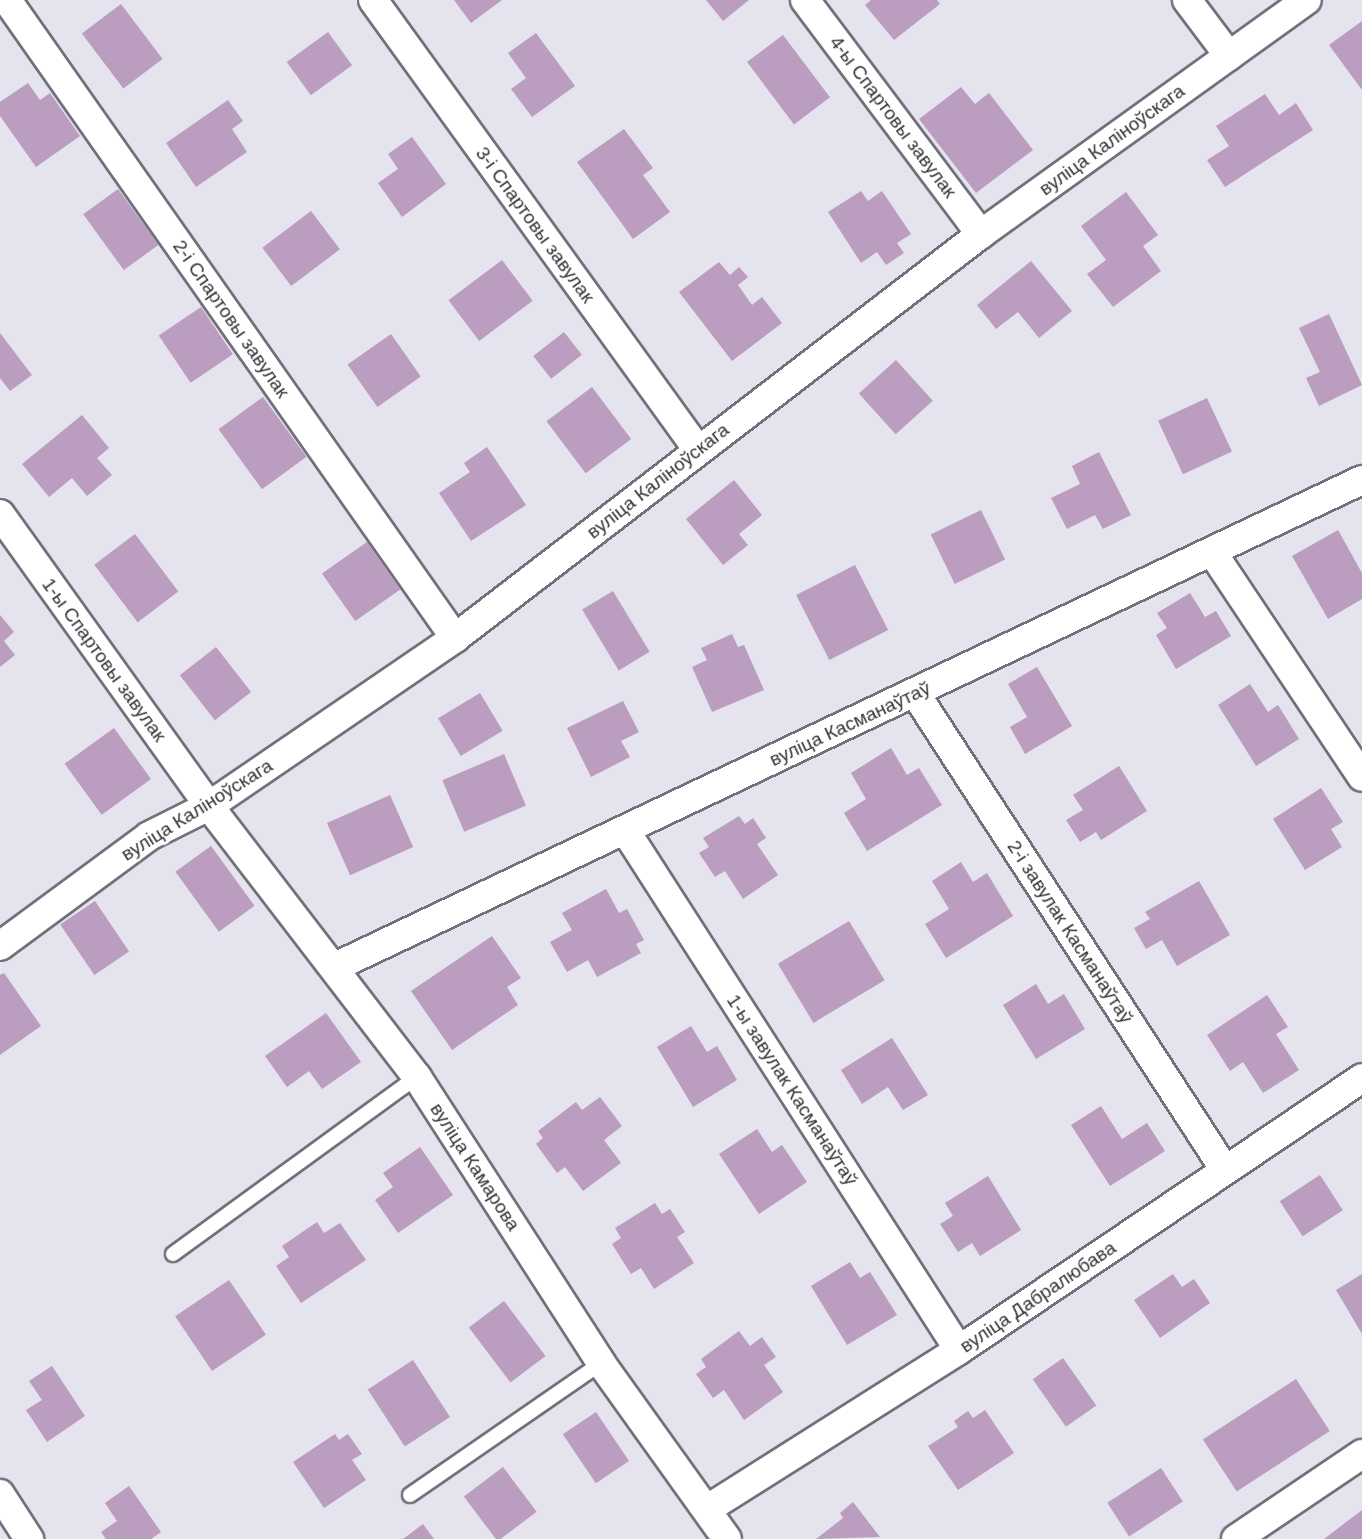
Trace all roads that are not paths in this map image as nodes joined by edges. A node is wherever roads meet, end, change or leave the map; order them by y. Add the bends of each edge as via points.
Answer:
1 (7, 0) edge
2 (373, 0) edge
3 (805, 0) edge
4 (1187, 0) edge
5 (1307, 0) edge
6 (1229, 56) junction
7 (981, 234) junction
8 (698, 450) junction
9 (1362, 480) edge
10 (0, 514) edge
11 (1212, 552) junction
12 (455, 638) junction
13 (915, 693) junction
14 (1362, 777) edge
15 (209, 806) junction
16 (625, 830) junction
17 (0, 946) edge
18 (337, 966) junction
19 (417, 1077) junction
20 (1362, 1078) edge
21 (1226, 1170) junction
22 (173, 1254) dead end
23 (959, 1350) junction
24 (601, 1363) junction
25 (1362, 1454) edge
26 (0, 1494) edge
27 (410, 1495) dead end
28 (709, 1508) junction
29 (29, 1539) edge
30 (727, 1539) edge
31 (1236, 1539) edge

1 - 12 street, 2-і Спартовы завулак
2 - 8 street, 3-і Спартовы завулак
3 - 7 street, 4-ы Спартовы завулак
4 - 6 street
5 - 6 street, вуліца Каліноўскага
6 - 7 street, вуліца Каліноўскага
7 - 8 street, вуліца Каліноўскага
8 - 12 street, вуліца Каліноўскага
9 - 11 street, вуліца Касманаўтаў
10 - 15 street, 1-ы Спартовы завулак
11 - 13 street, вуліца Касманаўтаў
11 - 14 street
12 - 15 street, вуліца Каліноўскага
13 - 16 street, вуліца Касманаўтаў
13 - 21 street, 2-і завулак Касманаўтаў
15 - 17 street, вуліца Каліноўскага via 149,836
15 - 18 street, вуліца Камарова
16 - 18 street, вуліца Касманаўтаў
16 - 23 street, 1-ы завулак Касманаўтаў
18 - 19 street, вуліца Камарова
19 - 22 lane
19 - 24 street, вуліца Камарова
20 - 21 street, вуліца Дабралюбава
21 - 23 street, вуліца Дабралюбава
23 - 28 street, вуліца Дабралюбава
24 - 27 lane
24 - 28 street, вуліца Камарова
25 - 31 street
26 - 29 street
28 - 30 street, вуліца Камарова

